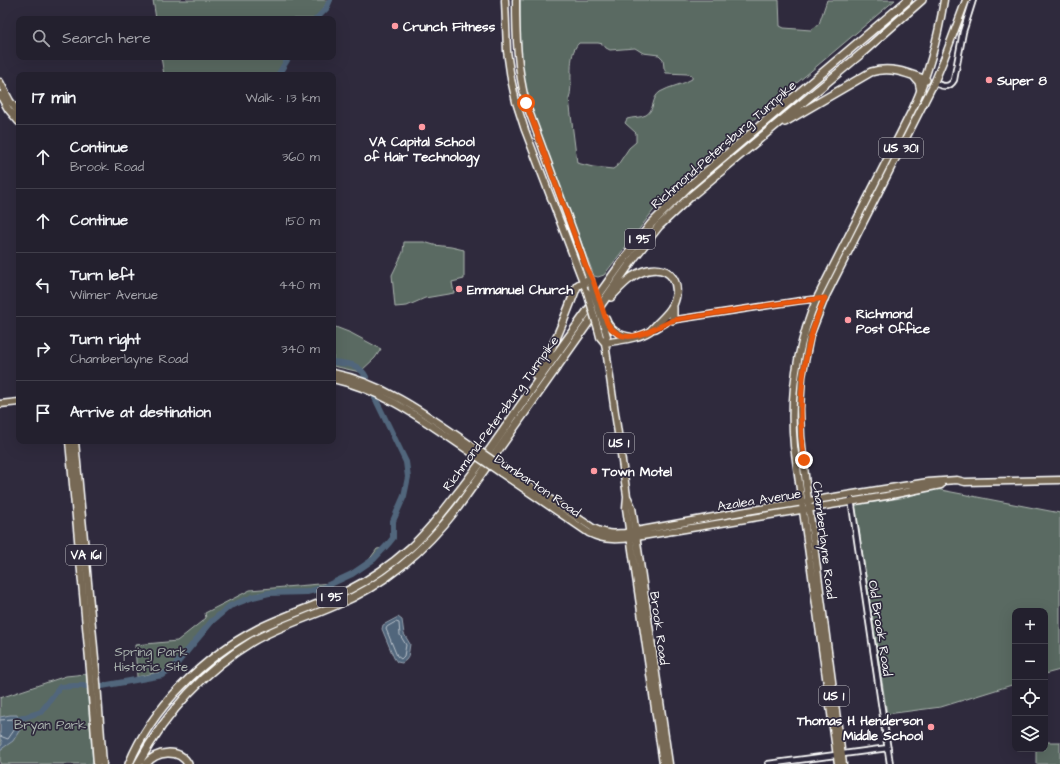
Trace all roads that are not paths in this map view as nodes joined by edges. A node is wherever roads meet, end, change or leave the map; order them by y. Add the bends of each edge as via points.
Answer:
1 (505, 0) edge
2 (516, 0) edge
3 (903, 0) edge
4 (908, 0) edge
5 (922, 0) edge
6 (966, 0) edge
7 (973, 0) edge
8 (944, 1) edge
9 (866, 37) junction
10 (912, 75) junction
11 (926, 80) junction
12 (0, 82) edge
13 (934, 83) junction
14 (921, 91) junction
15 (0, 95) edge
16 (16, 109) edge
17 (16, 118) edge
18 (757, 140) junction
19 (590, 282) junction
20 (817, 298) junction
21 (825, 298) junction
22 (600, 306) junction
23 (673, 306) junction
24 (673, 320) junction
25 (604, 321) junction
26 (657, 324) junction
27 (651, 330) junction
28 (633, 337) junction
29 (605, 344) junction
30 (336, 374) edge
31 (336, 380) edge
32 (16, 402) edge
33 (0, 404) edge
34 (519, 408) junction
35 (69, 444) edge
36 (75, 444) edge
37 (473, 451) junction
38 (1060, 480) edge
39 (965, 482) junction
40 (850, 495) junction
41 (806, 502) junction
42 (851, 502) junction
43 (807, 509) junction
44 (633, 535) junction
45 (93, 669) junction
46 (888, 748) junction
47 (840, 754) junction
48 (97, 764) edge
49 (103, 764) edge
50 (129, 764) edge
51 (138, 764) edge
52 (146, 764) edge
53 (188, 764) edge
54 (663, 764) edge
55 (669, 764) edge
56 (768, 764) edge
57 (838, 764) edge
58 (843, 764) edge
59 (890, 764) edge

1 - 19 main road, Brook Road / US 1 via 510,79 516,102
2 - 19 main road via 517,52 526,103
3 - 9 highway
4 - 9 highway, I 95
5 - 18 highway, I 95
6 - 13 main road, Chamberlayne Road / US 301
7 - 13 street via 963,32 954,80 946,86
8 - 11 main road, Chamberlayne Road / US 301 via 936,46
9 - 34 highway, Richmond-Petersburg Turnpike / I 95 via 688,187 659,216 628,254
10 - 11 highway
10 - 14 highway via 919,82
10 - 18 highway via 894,69 871,72
11 - 13 main road
11 - 14 main road, Chamberlayne Road / US 301
12 - 16 main road
13 - 21 main road, Chamberlayne Road / US 301
14 - 20 main road, Chamberlayne Road / US 301
15 - 17 main road
18 - 22 highway, Richmond-Petersburg Turnpike / I 95 via 668,218 641,248
19 - 25 main road, Brook Road / US 1, bridge
19 - 29 main road, Brook Road / US 1, bridge via 587,292 600,337
19 - 34 highway via 577,286 552,346
20 - 21 street
20 - 24 street
20 - 41 main road, Chamberlayne Road / US 301 via 802,341 793,393 794,439
21 - 41 main road, Chamberlayne Road / US 301 via 810,336 801,391 801,436
22 - 23 highway via 631,278 654,269 667,272 675,281 677,286
22 - 51 highway, Richmond-Petersburg Turnpike / I 95 via 458,507 431,540 400,568 368,590 275,630 224,661 200,681 172,711
23 - 24 highway
23 - 26 highway
24 - 26 street
24 - 27 street
25 - 28 main road via 615,331
25 - 29 main road, Brook Road / US 1
26 - 27 main road
27 - 28 main road
28 - 29 main road
29 - 44 main road, Brook Road / US 1 via 627,496 626,508
30 - 37 main road, Dumbarton Road via 394,395
31 - 37 main road, Dumbarton Road via 392,400
32 - 33 main road
34 - 50 highway, Richmond-Petersburg Turnpike / I 95 via 479,466 431,527 410,548 390,565 349,590 258,629 230,645 178,690 151,722
35 - 45 main road, VA 161
36 - 45 main road, VA 161
37 - 44 main road, Dumbarton Road, bridge via 593,528 611,534
38 - 39 main road, Azalea Avenue
39 - 40 main road, Azalea Avenue via 934,482
39 - 42 main road, Azalea Avenue
40 - 41 main road, Azalea Avenue
40 - 42 street, Old Brook Road
41 - 43 main road, US 301
41 - 44 main road, Azalea Avenue
42 - 43 main road, Azalea Avenue
42 - 46 street, Old Brook Road
43 - 44 main road, Azalea Avenue
43 - 47 main road, Chamberlayne Road / US 1
44 - 54 main road, Brook Road
44 - 55 main road, Brook Road
45 - 48 main road, VA 161
45 - 49 main road, VA 161
46 - 47 street
46 - 59 street, Old Brook Road
47 - 56 street
47 - 57 main road, US 1
47 - 58 main road, Chamberlayne Road / US 1
52 - 53 highway via 157,755 171,753 177,754

